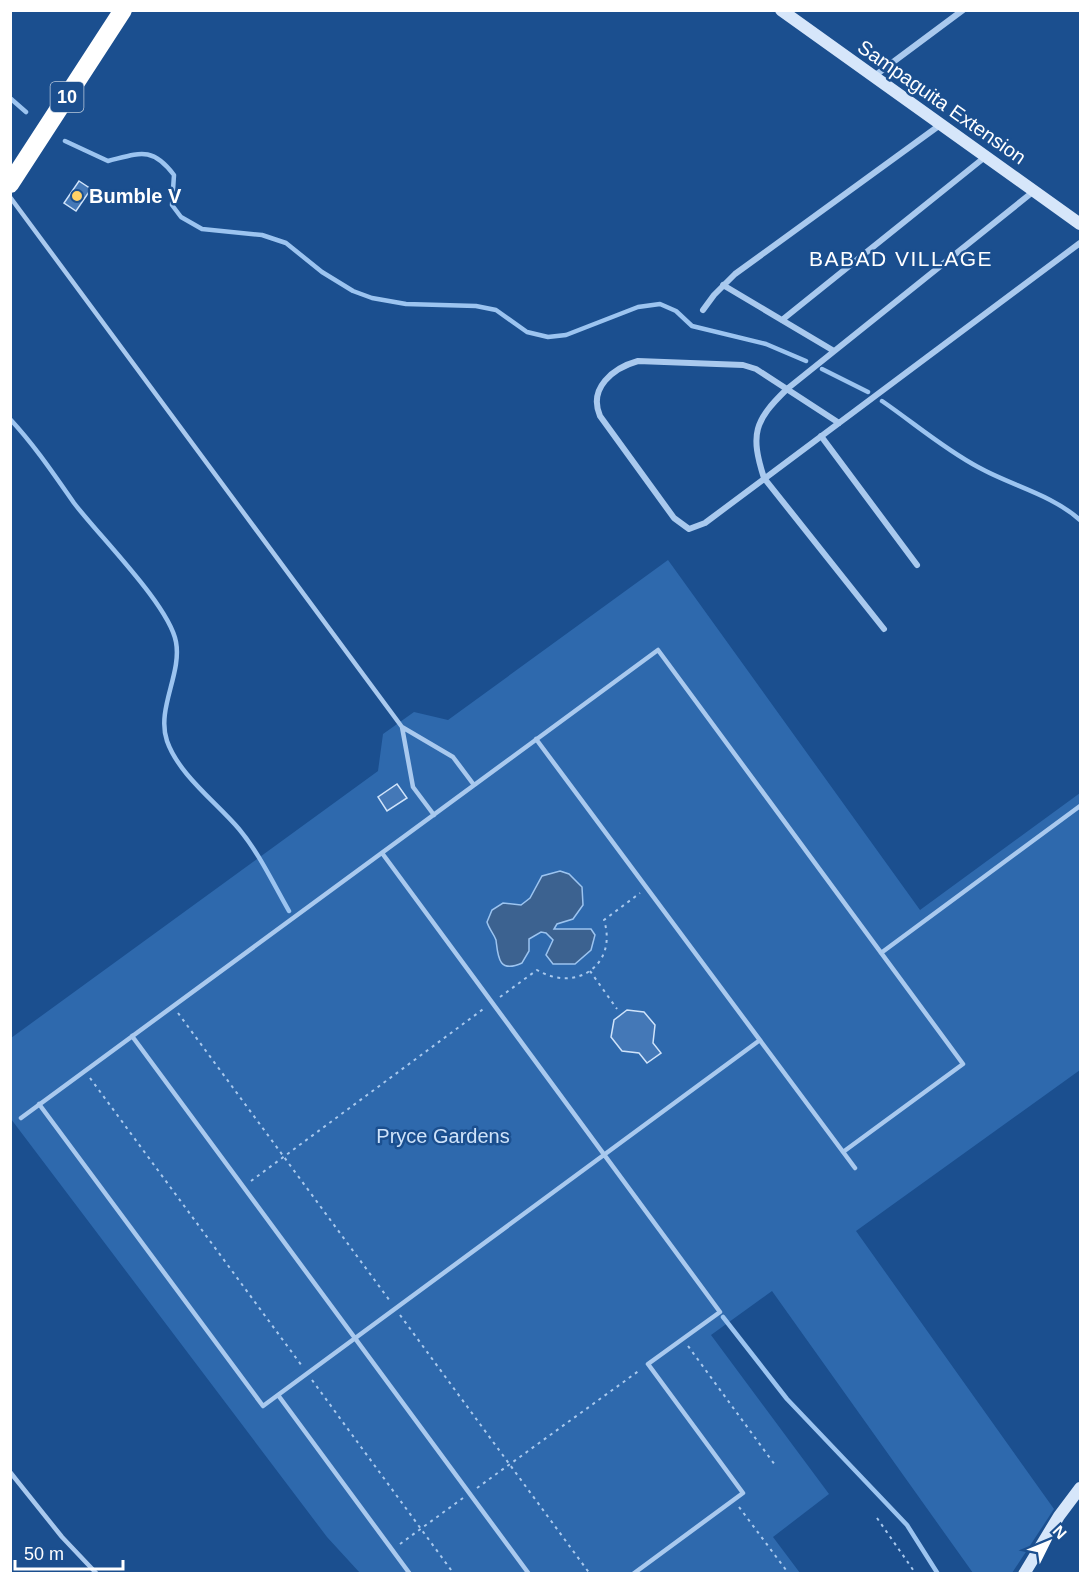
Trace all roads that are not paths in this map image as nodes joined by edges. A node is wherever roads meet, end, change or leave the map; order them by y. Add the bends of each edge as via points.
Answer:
1 (123, 10) edge
2 (781, 10) edge
3 (963, 10) edge
4 (872, 77) junction
5 (940, 125) junction
6 (986, 157) junction
7 (10, 184) edge
8 (1034, 191) junction
9 (10, 197) edge
10 (1080, 224) edge
11 (1080, 243) edge
12 (723, 285) junction
13 (703, 310) dead end
14 (782, 320) junction
15 (834, 351) junction
16 (787, 389) junction
17 (839, 423) junction
18 (821, 436) junction
19 (764, 478) junction
20 (917, 565) dead end
21 (884, 629) dead end
22 (402, 726) junction
23 (536, 739) junction
24 (474, 785) junction
25 (1080, 806) edge
26 (434, 815) junction
27 (382, 852) junction
28 (881, 953) junction
29 (132, 1036) junction
30 (760, 1040) junction
31 (39, 1104) junction
32 (21, 1118) dead end
33 (843, 1152) junction
34 (604, 1155) junction
35 (855, 1168) dead end
36 (355, 1338) junction
37 (278, 1395) junction
38 (10, 1473) edge
39 (1080, 1488) edge
40 (97, 1574) edge
41 (410, 1574) edge
42 (529, 1574) edge
43 (633, 1574) edge
44 (1024, 1574) edge

1 - 7 highway, 10
2 - 4 street, Sampaguita Extension
3 - 4 street
4 - 5 street, Sampaguita Extension
5 - 6 street, Sampaguita Extension
5 - 12 street
6 - 8 street, Sampaguita Extension
6 - 14 street
8 - 10 street, Sampaguita Extension
8 - 15 street
9 - 22 lane
11 - 17 street
12 - 13 street
12 - 14 street
14 - 15 street
15 - 16 street
16 - 17 street
16 - 19 street via 766,409 758,424 756,453
16 - 19 street via 744,365 663,360 625,364 611,374 596,395 600,416 674,518 689,529 705,523
17 - 18 street
18 - 19 street
18 - 20 street
19 - 21 street
22 - 24 lane via 453,757
22 - 26 lane via 413,787
23 - 24 lane
23 - 28 lane via 658,650
23 - 30 lane
24 - 26 lane
25 - 28 lane
26 - 27 lane
27 - 29 lane
27 - 34 lane
28 - 33 lane via 963,1064
29 - 31 lane
29 - 36 lane
30 - 33 lane
30 - 34 lane
31 - 32 lane
31 - 37 lane via 262,1406
33 - 35 lane
34 - 36 lane
34 - 43 lane via 720,1312 648,1364 743,1493
36 - 37 lane
36 - 42 lane
37 - 41 lane
38 - 40 lane
39 - 44 street

